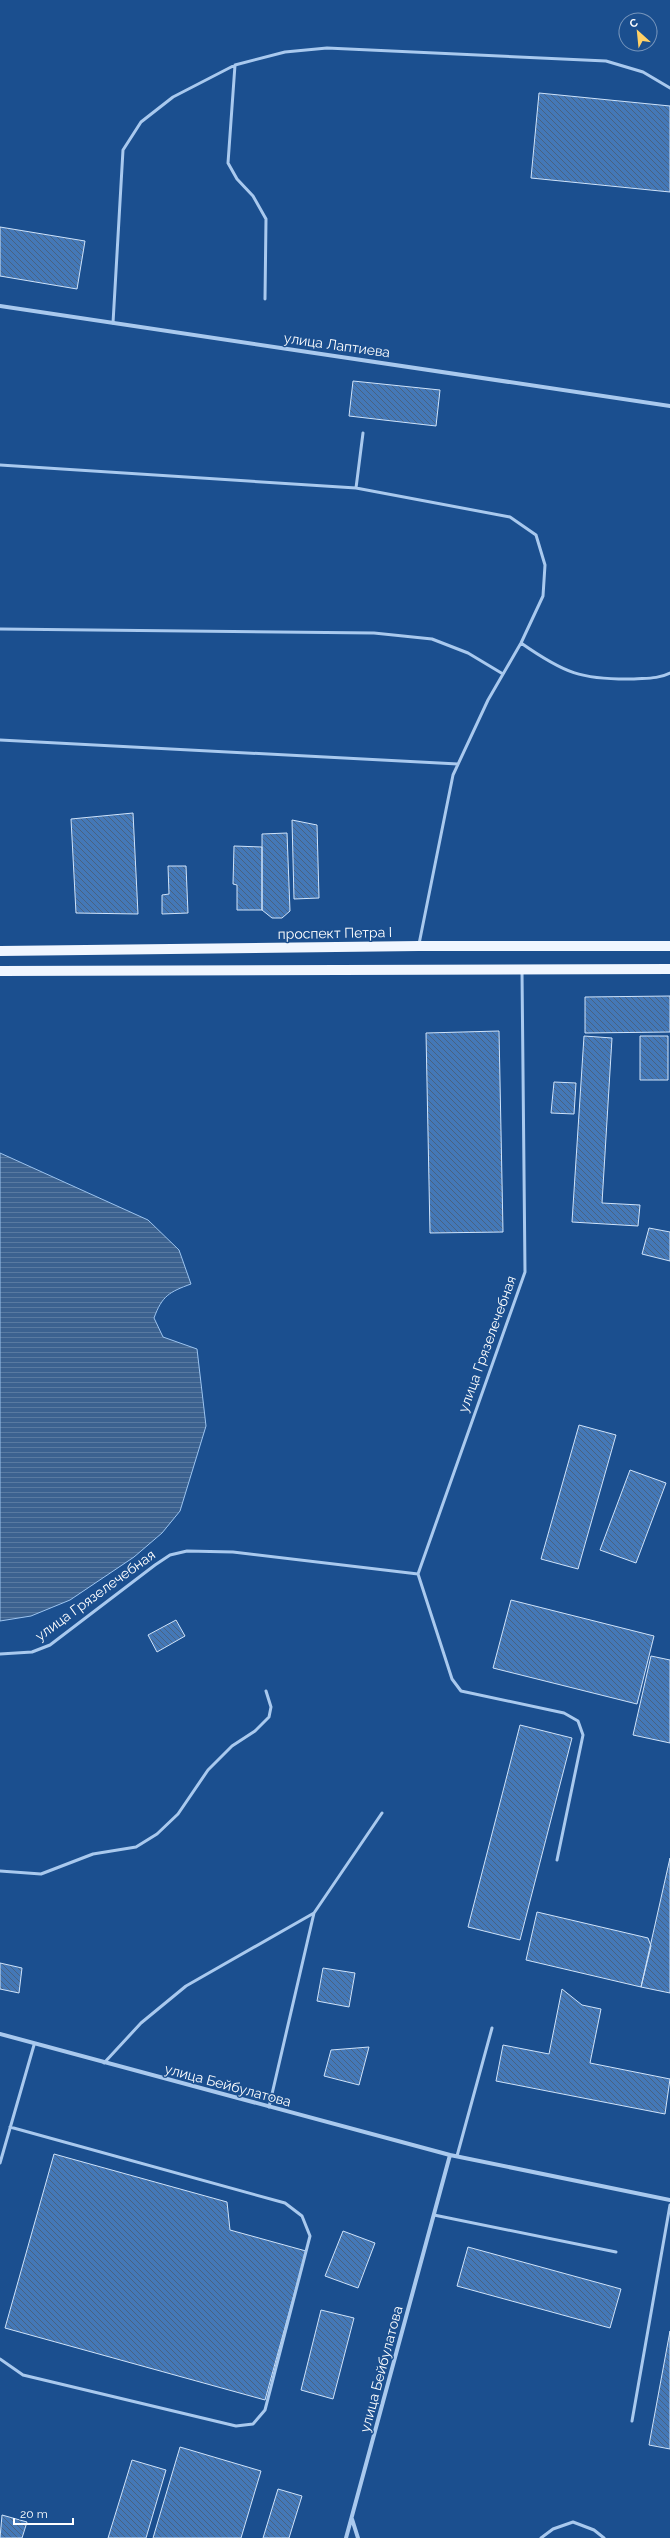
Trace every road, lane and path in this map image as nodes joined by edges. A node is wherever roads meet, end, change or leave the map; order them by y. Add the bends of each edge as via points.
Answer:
1 (235, 65) junction
2 (670, 88) edge
3 (265, 299) dead end
4 (0, 306) edge
5 (113, 323) junction
6 (670, 406) edge
7 (363, 433) dead end
8 (0, 466) edge
9 (356, 488) junction
10 (0, 628) edge
11 (522, 643) junction
12 (670, 673) edge
13 (503, 674) junction
14 (0, 740) edge
15 (458, 764) junction
16 (419, 946) junction
17 (670, 946) edge
18 (0, 951) edge
19 (522, 969) junction
20 (670, 969) edge
21 (0, 971) edge
22 (418, 1574) junction
23 (0, 1654) edge
24 (266, 1691) dead end
25 (382, 1813) dead end
26 (557, 1860) dead end
27 (0, 1870) edge
28 (314, 1913) junction
29 (492, 2028) dead end
30 (0, 2034) edge
31 (34, 2045) junction
32 (104, 2063) junction
33 (269, 2107) junction
34 (10, 2128) junction
35 (450, 2155) junction
36 (457, 2156) junction
37 (0, 2163) edge
38 (670, 2200) edge
39 (670, 2205) edge
40 (434, 2214) junction
41 (616, 2252) dead end
42 (0, 2359) edge
43 (632, 2421) dead end
44 (352, 2519) junction
45 (346, 2538) edge
46 (358, 2538) edge
47 (541, 2538) edge
48 (604, 2538) edge

1 - 2 lane via 285,52 327,48 606,61 644,72
1 - 3 lane via 228,163 237,179 253,196 266,219
1 - 5 lane via 173,97 141,122 123,150
4 - 5 street, улица Лаптиева
5 - 6 street, улица Лаптиева
7 - 9 lane
8 - 9 lane
9 - 11 lane via 510,517 536,535 545,565 543,596
10 - 13 lane via 374,633 432,639 468,653
11 - 12 lane via 552,665 579,676 618,679 661,678
11 - 13 lane
13 - 15 lane
14 - 15 lane
15 - 16 lane via 453,775
16 - 17 main road, проспект Петра I
16 - 18 main road, проспект Петра I
19 - 20 main road
19 - 21 main road
19 - 22 lane, улица Грязелечебная via 525,1272
22 - 23 lane, улица Грязелечебная via 234,1552 187,1551 170,1555 154,1565 50,1645 32,1652
22 - 26 lane via 452,1679 461,1691 564,1712 578,1721 584,1735
24 - 27 lane via 271,1707 269,1716 255,1731 232,1746 208,1770 178,1814 157,1834 136,1847 93,1854 41,1874
25 - 28 lane
28 - 32 lane via 186,1986 140,2023
28 - 33 lane
29 - 36 lane
30 - 31 street, улица Бейбулатова
31 - 32 street, улица Бейбулатова
31 - 34 lane
32 - 33 street, улица Бейбулатова
33 - 35 street, улица Бейбулатова
34 - 37 lane
34 - 42 lane via 285,2203 302,2216 310,2236 265,2410 253,2424 236,2426 23,2375
35 - 36 street, улица Бейбулатова
35 - 40 street, улица Бейбулатова
36 - 38 street, улица Бейбулатова
39 - 43 lane
40 - 41 lane
40 - 44 street, улица Бейбулатова
44 - 45 street, улица Бейбулатова
44 - 46 street
47 - 48 lane via 553,2529 573,2522 594,2530

